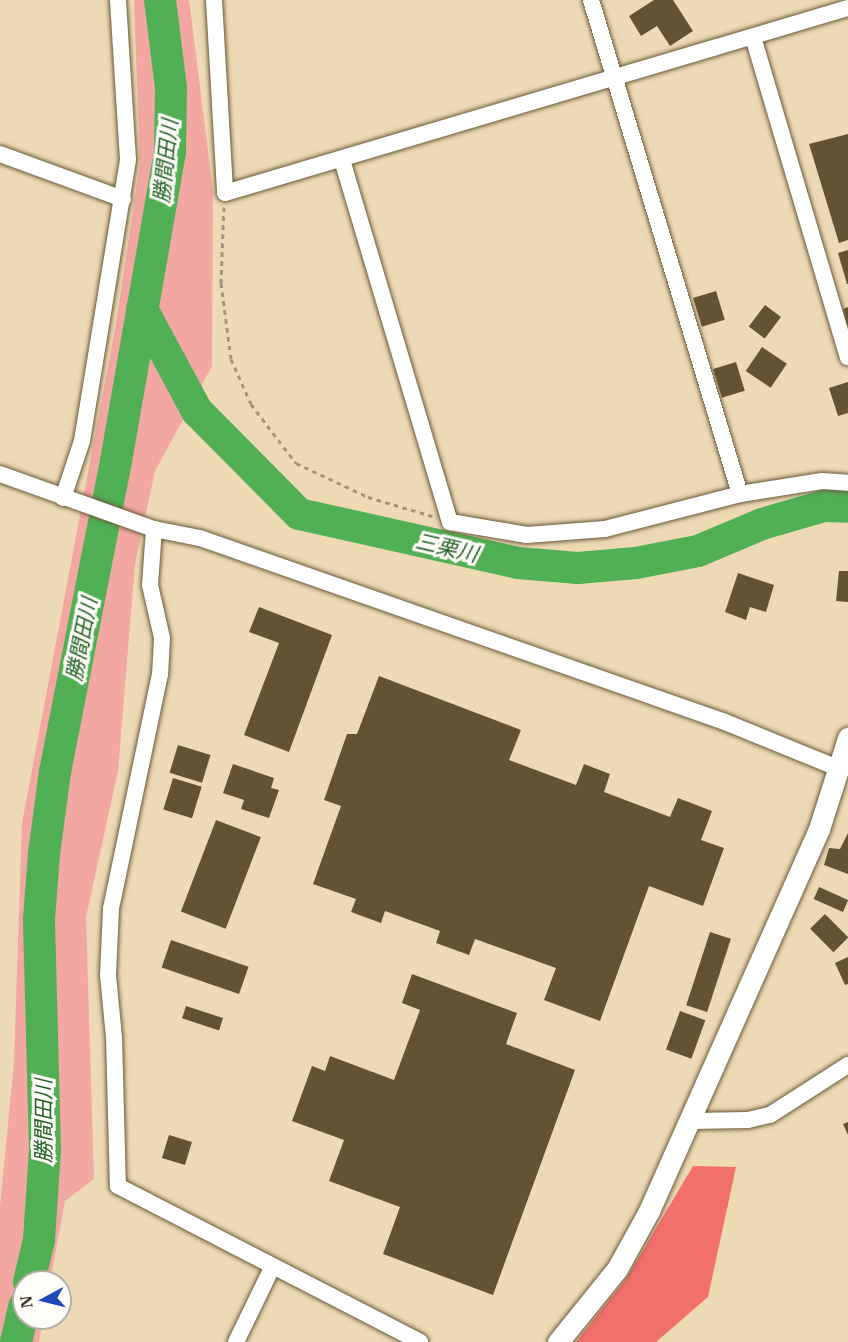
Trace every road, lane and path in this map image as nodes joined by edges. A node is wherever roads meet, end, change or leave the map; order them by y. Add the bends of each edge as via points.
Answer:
1 (118, 0) edge
2 (214, 0) edge
3 (591, 0) edge
4 (848, 8) edge
5 (753, 37) junction
6 (614, 79) junction
7 (0, 154) edge
8 (342, 160) junction
9 (225, 194) junction
10 (123, 199) junction
11 (848, 357) edge
12 (0, 474) edge
13 (848, 483) edge
14 (740, 494) junction
15 (68, 500) junction
16 (450, 522) junction
17 (148, 527) junction
18 (848, 738) edge
19 (838, 768) junction
20 (848, 1065) edge
21 (692, 1121) junction
22 (272, 1268) junction
23 (236, 1342) edge
24 (420, 1342) edge
25 (558, 1342) edge

1 - 10 street via 127,99 128,160
2 - 9 street
3 - 6 street
4 - 5 street
5 - 6 street
5 - 11 street
6 - 8 street
6 - 14 street
7 - 10 street
8 - 9 street
8 - 16 street
9 - 16 path via 221,283 231,358 251,404 296,463 323,478
10 - 15 street via 82,441
12 - 15 street
13 - 14 street via 822,481
14 - 16 street via 605,529 527,535
15 - 17 street
17 - 19 street via 234,550 725,722
17 - 22 street via 150,585 162,638 160,674 111,909 108,975 114,1037 118,1186
18 - 19 street
19 - 21 street via 819,829
20 - 21 street via 770,1115 748,1120
21 - 25 street via 617,1269
22 - 23 street
22 - 24 street

